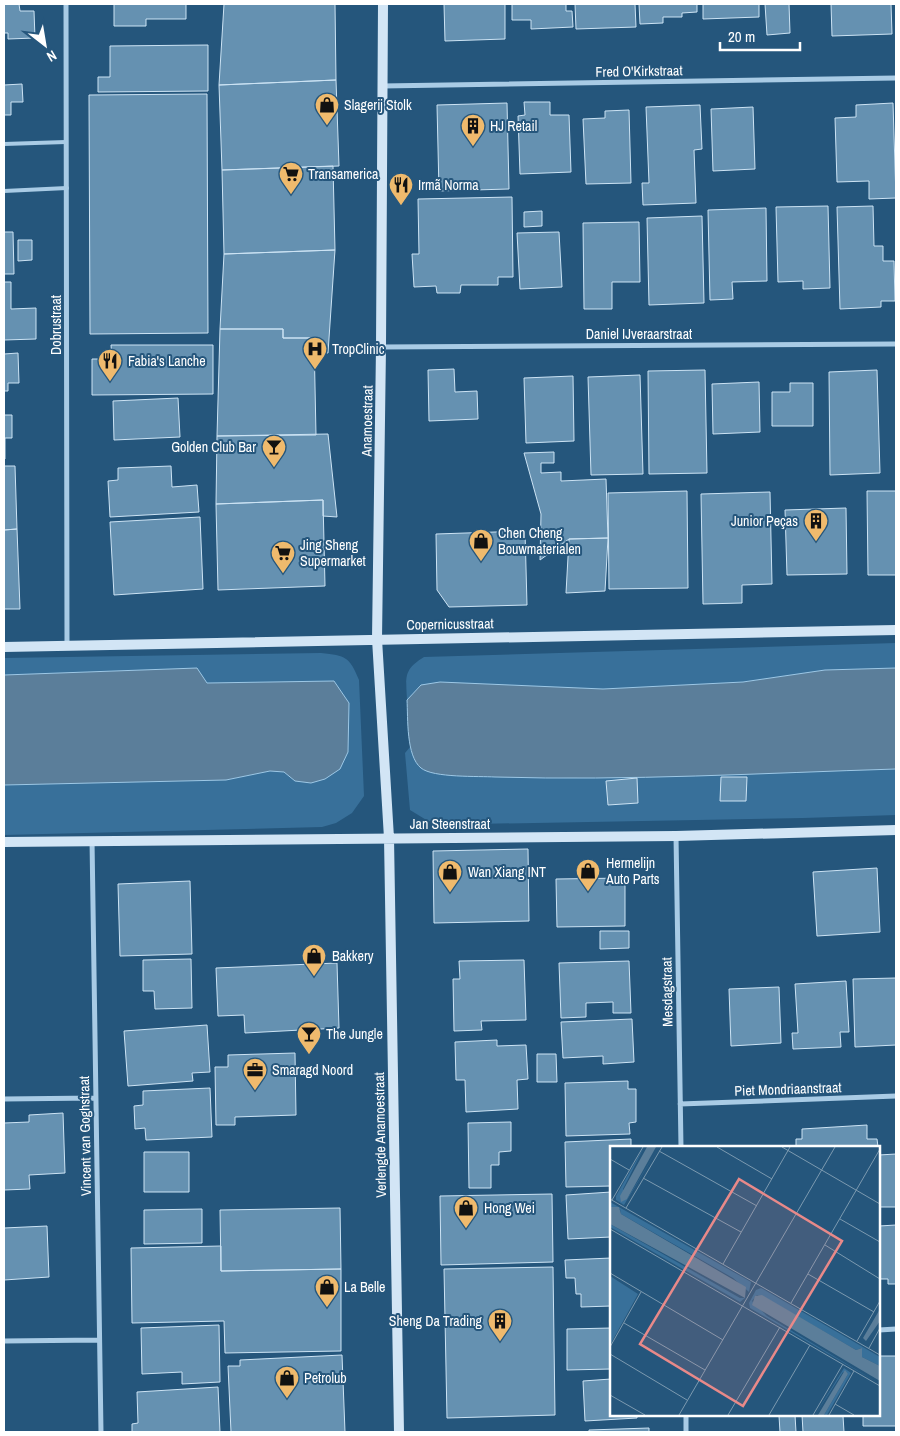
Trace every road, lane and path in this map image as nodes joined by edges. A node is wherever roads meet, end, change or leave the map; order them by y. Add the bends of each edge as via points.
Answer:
1 (66, 4) edge
2 (382, 4) edge
3 (896, 78) edge
4 (382, 86) junction
5 (66, 142) junction
6 (4, 144) edge
7 (67, 188) junction
8 (4, 192) edge
9 (896, 344) edge
10 (381, 347) junction
11 (896, 630) edge
12 (377, 639) junction
13 (68, 646) junction
14 (4, 647) edge
15 (896, 830) edge
16 (676, 836) junction
17 (389, 838) junction
18 (92, 840) junction
19 (4, 842) edge
20 (896, 1096) edge
21 (96, 1098) junction
22 (4, 1099) edge
23 (680, 1104) junction
24 (681, 1146) edge
25 (896, 1329) edge
26 (880, 1330) edge
27 (99, 1340) junction
28 (4, 1341) edge
29 (686, 1416) edge
30 (100, 1432) edge
31 (399, 1432) edge
32 (686, 1432) edge

1 - 5 street, Dobrustraat
2 - 4 street, Anamoestraat
3 - 4 street, Fred O'Kirkstraat
4 - 10 street, Anamoestraat
5 - 6 lane
5 - 7 street, Dobrustraat
7 - 8 lane
7 - 13 street, Dobrustraat
9 - 10 street, Daniel IJveraarstraat
10 - 12 street, Anamoestraat
11 - 12 street, Copernicusstraat
12 - 13 street, Copernicusstraat
12 - 17 street, Anamoestraat
13 - 14 street, Copernicusstraat
15 - 16 street, Jan Steenstraat
16 - 17 street, Jan Steenstraat
16 - 23 street, Mesdagstraat
17 - 18 street, Jan Steenstraat
17 - 31 street, Verlengde Anamoestraat
18 - 19 street, Jan Steenstraat
18 - 21 street, Vincent van Goghstraat
20 - 23 street, Piet Mondriaanstraat
21 - 22 street
21 - 27 street, Vincent van Goghstraat
23 - 24 street, Mesdagstraat
25 - 26 street
27 - 28 street
27 - 30 street, Vincent van Goghstraat
29 - 32 street

